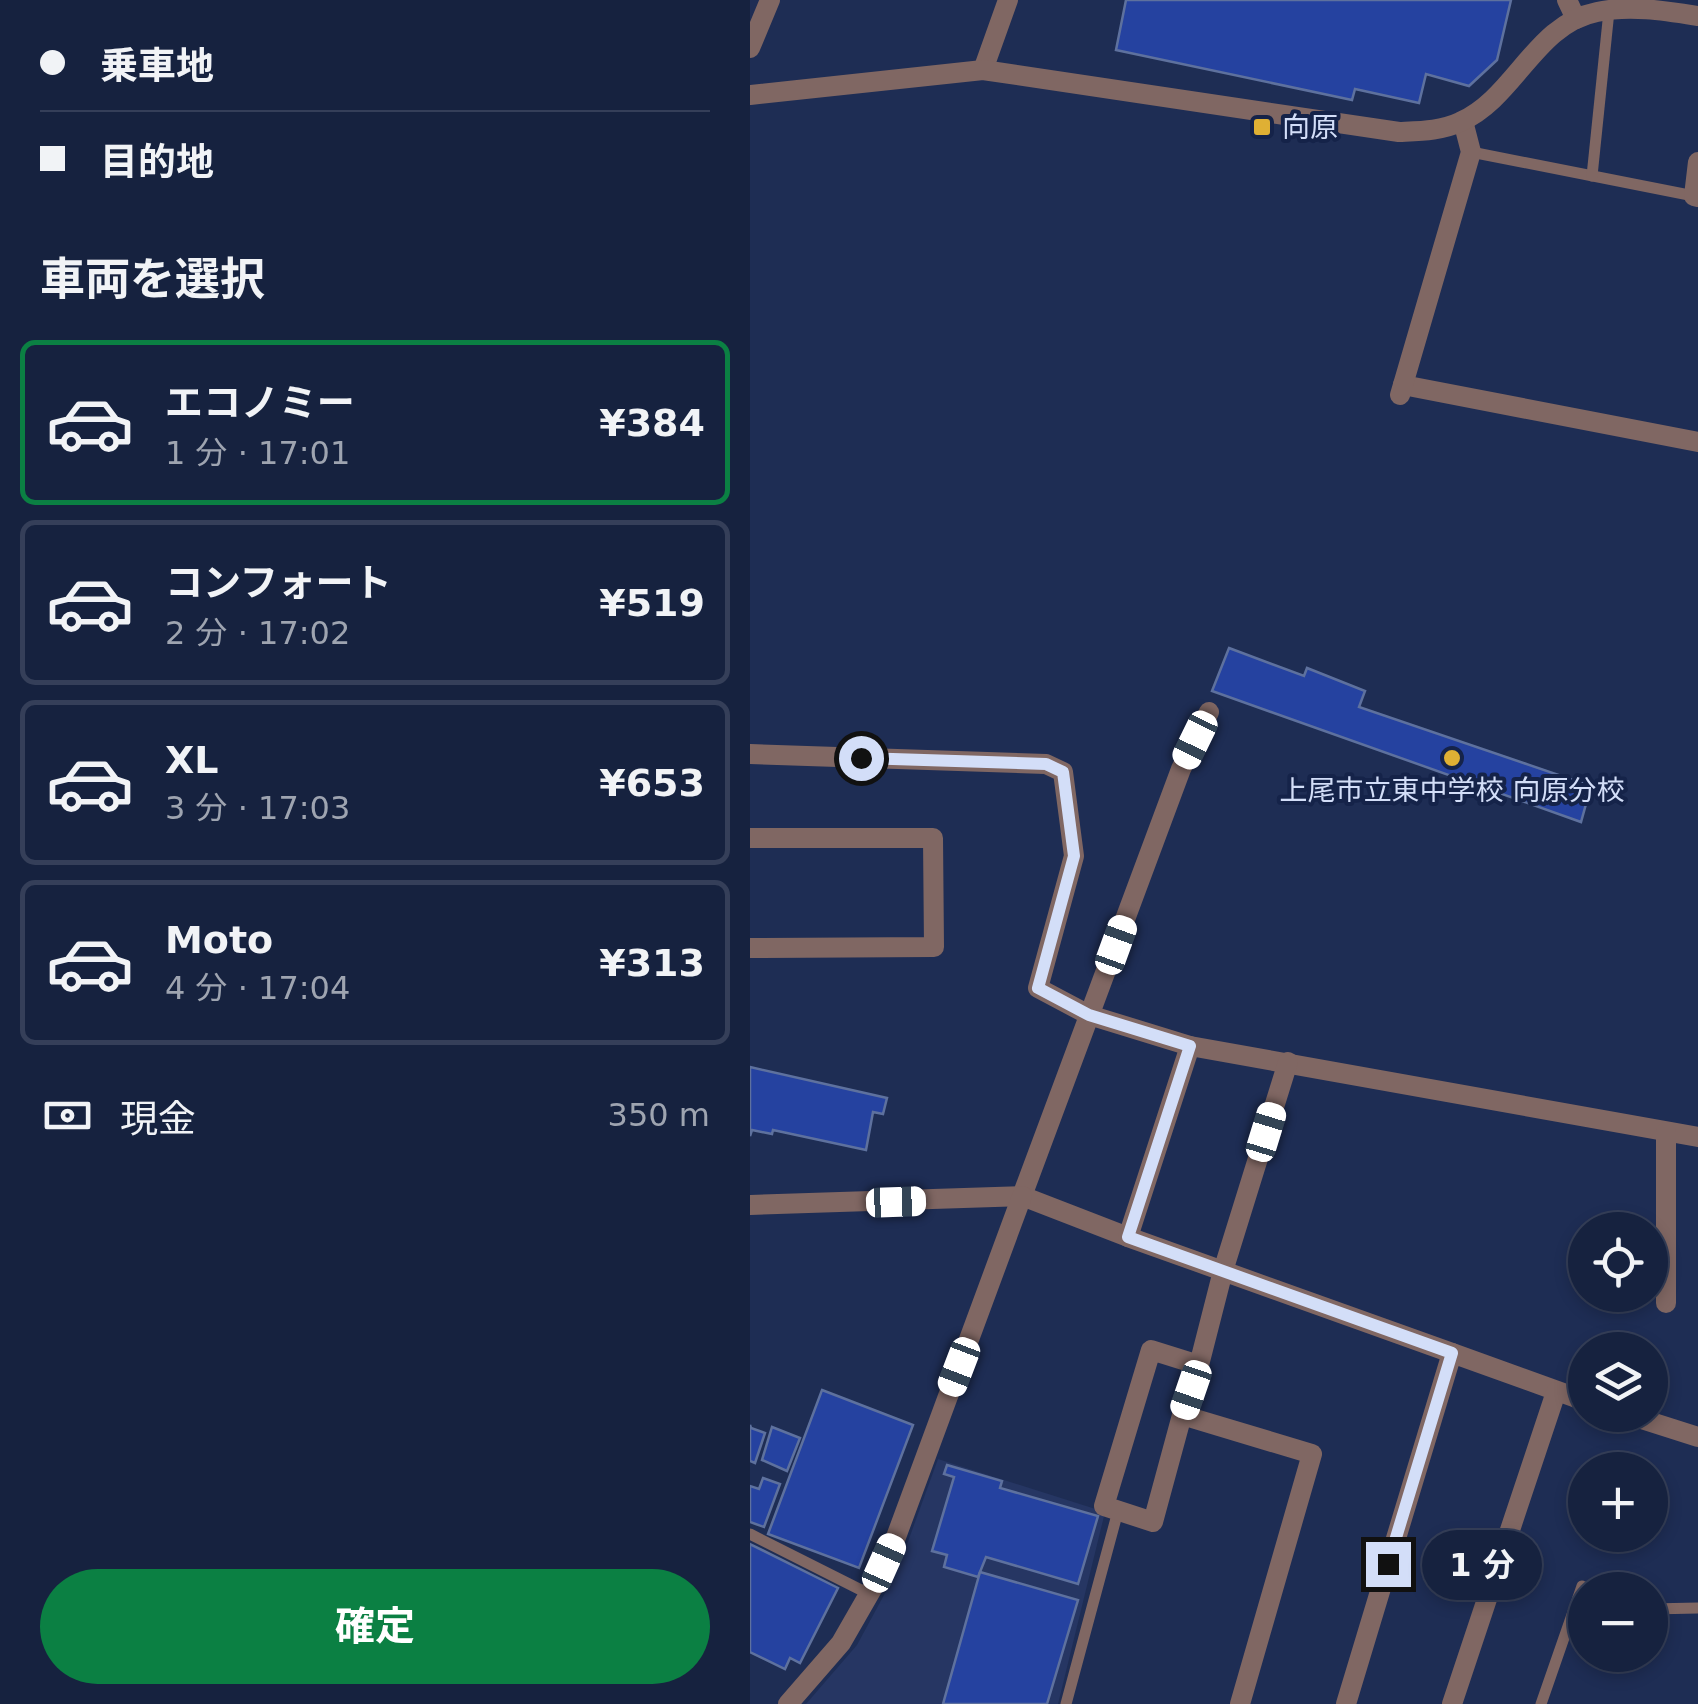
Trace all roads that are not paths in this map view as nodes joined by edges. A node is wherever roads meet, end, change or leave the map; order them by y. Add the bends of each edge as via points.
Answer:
1 (770, 0) edge
2 (1008, 0) edge
3 (1572, 10) edge
4 (1609, 11) junction
5 (1698, 16) edge
6 (750, 48) edge
7 (983, 70) junction
8 (750, 95) edge
9 (1463, 121) junction
10 (1470, 152) junction
11 (1698, 162) edge
12 (1592, 176) junction
13 (1696, 196) edge
14 (1698, 442) edge
15 (1209, 712) dead end
16 (750, 754) edge
17 (750, 838) edge
18 (750, 948) edge
19 (1089, 1015) junction
20 (1190, 1046) junction
21 (1288, 1062) junction
22 (1666, 1132) junction
23 (1698, 1137) edge
24 (1022, 1196) junction
25 (750, 1205) edge
26 (1666, 1212) edge
27 (1128, 1237) junction
28 (1223, 1271) junction
29 (1452, 1353) junction
30 (1199, 1364) junction
31 (1556, 1392) junction
32 (1568, 1396) edge
33 (1182, 1414) junction
34 (1668, 1427) edge
35 (1698, 1437) edge
36 (1118, 1511) junction
37 (750, 1534) edge
38 (869, 1594) junction
39 (1698, 1608) edge
40 (1668, 1609) edge
41 (1568, 1626) edge
42 (788, 1704) edge
43 (1066, 1704) edge
44 (1240, 1704) edge
45 (1346, 1704) edge
46 (1452, 1704) edge
47 (1541, 1704) edge

1 - 6 street
2 - 7 street
3 - 4 street
3 - 9 street via 1494,98
4 - 5 street
4 - 12 lane
7 - 8 street
7 - 9 street via 1399,132
9 - 10 street
10 - 12 lane
10 - 14 street via 1401,391
11 - 13 street
12 - 13 lane
15 - 19 street via 1181,769
16 - 19 street via 1046,764 1063,772 1074,856 1038,988
17 - 18 street via 932,838 934,946
19 - 20 street
19 - 24 street
20 - 21 street
20 - 27 street
21 - 22 street
21 - 28 street
22 - 23 street
22 - 26 street
24 - 25 street
24 - 27 street
24 - 38 street
27 - 28 street
28 - 29 street
28 - 30 street
29 - 31 street
29 - 45 street
30 - 33 street
30 - 36 street via 1150,1350 1104,1506
31 - 32 street
31 - 46 street
33 - 36 street via 1153,1522
33 - 44 street via 1312,1454
34 - 35 street
36 - 43 lane
37 - 38 lane
38 - 42 street via 841,1643
39 - 40 lane
41 - 47 lane

